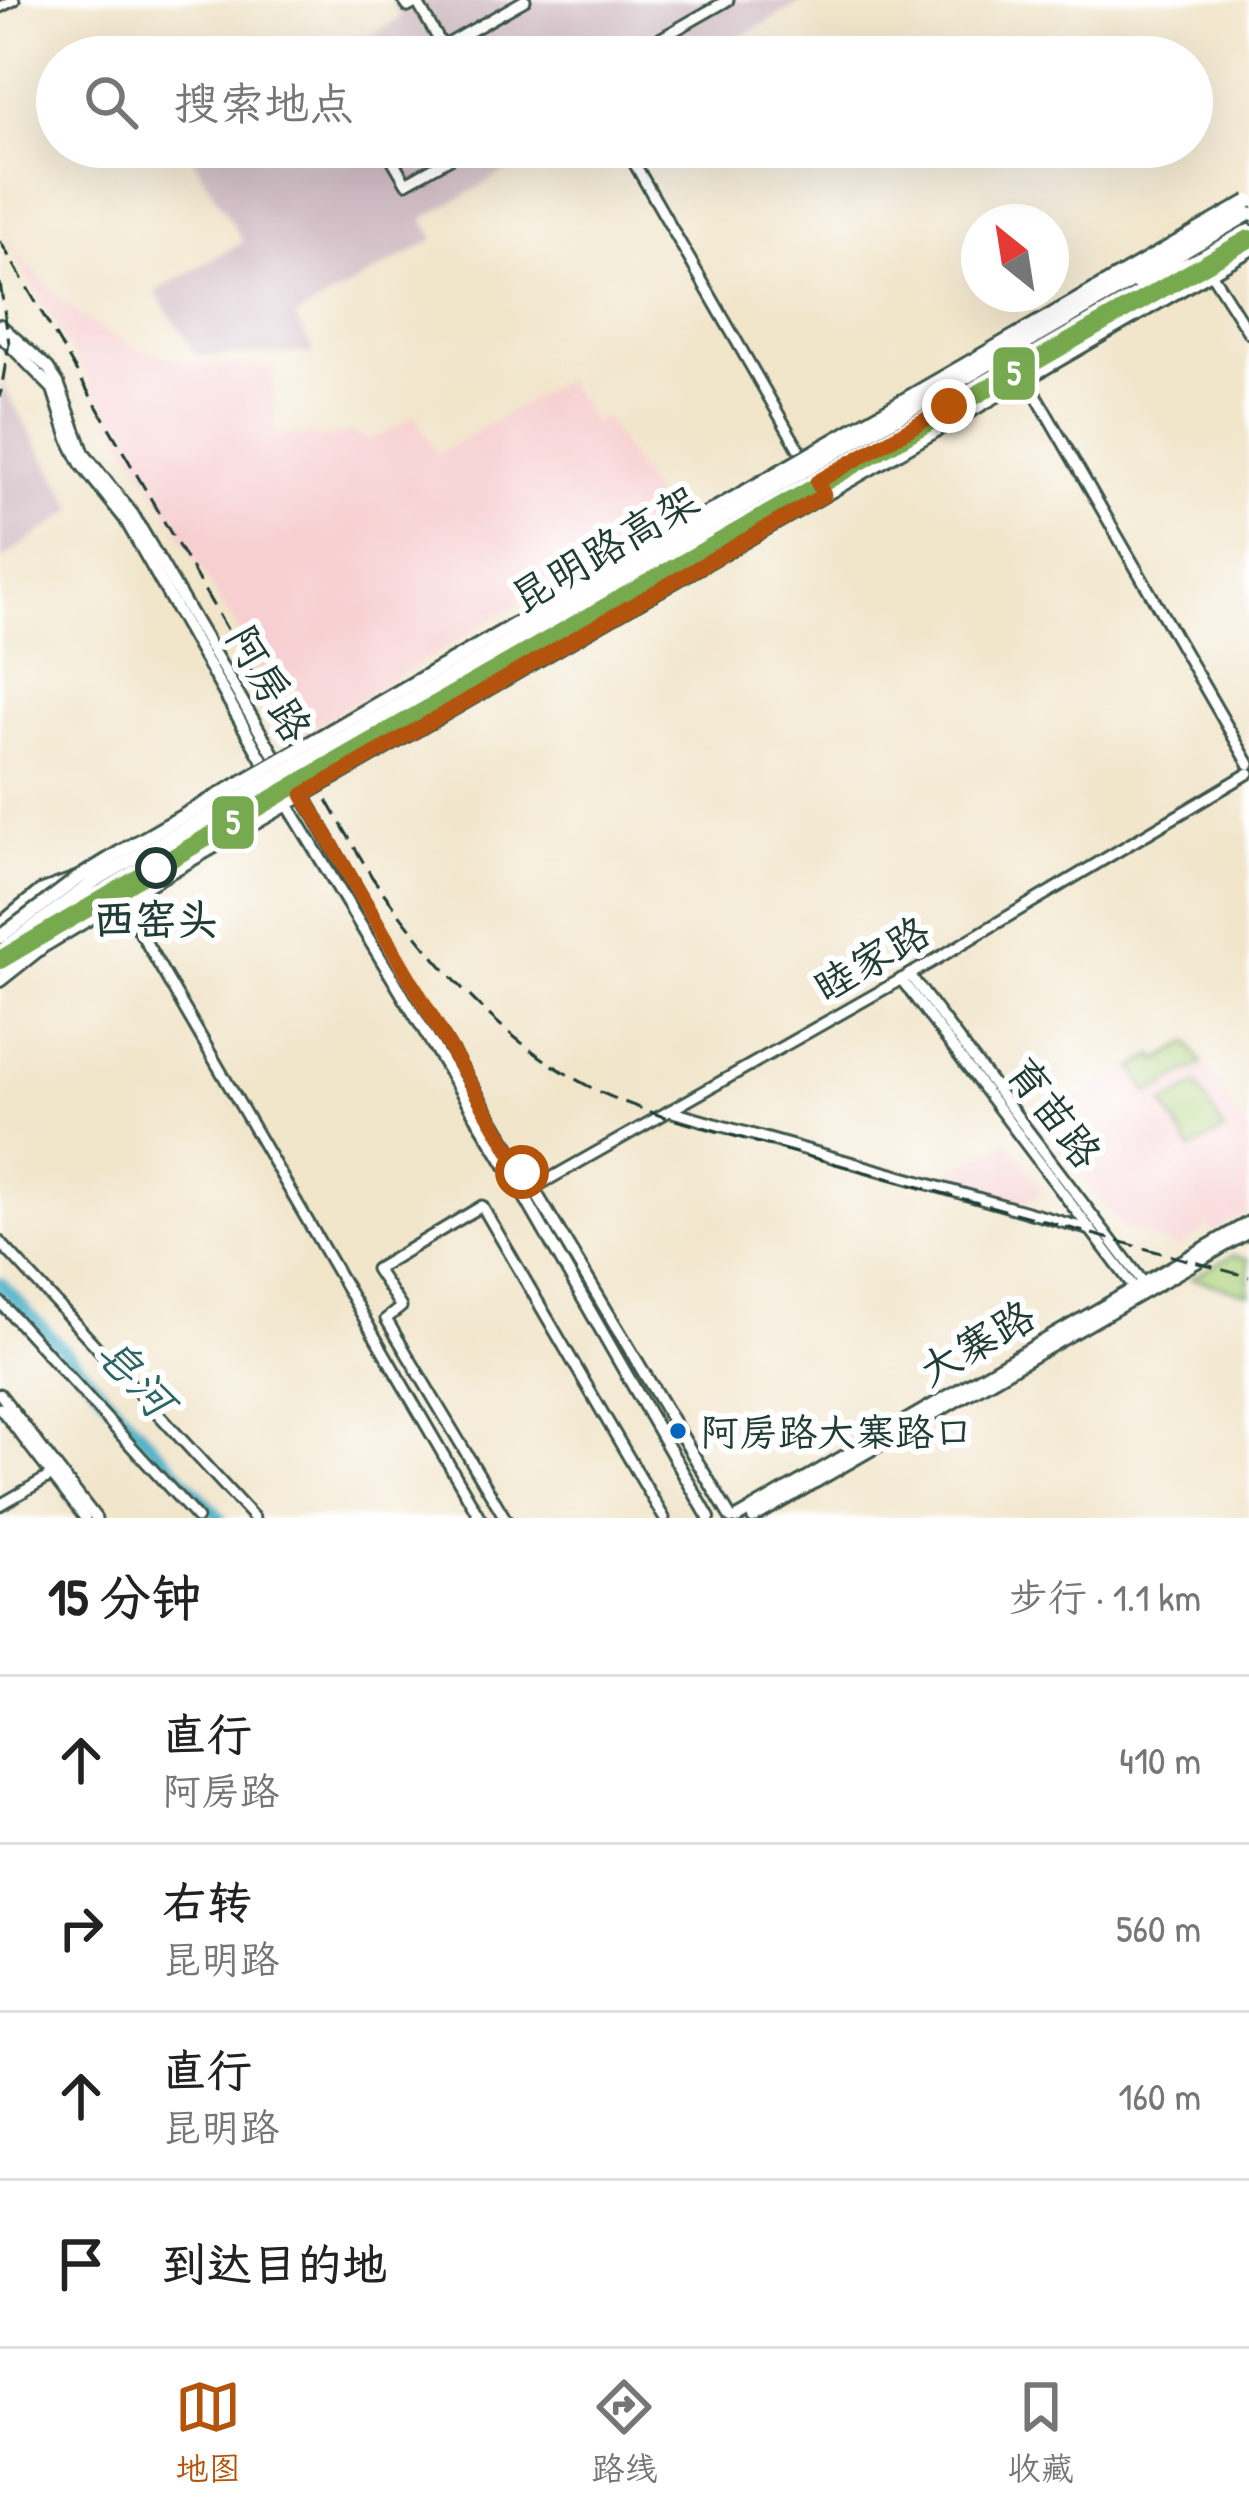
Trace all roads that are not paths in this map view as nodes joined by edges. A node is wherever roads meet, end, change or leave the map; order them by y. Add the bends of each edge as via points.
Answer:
1 (14, 0) edge
2 (404, 0) edge
3 (525, 0) edge
4 (728, 0) edge
5 (419, 1) edge
6 (0, 7) edge
7 (438, 36) edge
8 (461, 36) edge
9 (665, 36) edge
10 (397, 168) edge
11 (433, 168) edge
12 (637, 168) edge
13 (1249, 201) edge
14 (1249, 214) edge
15 (1249, 234) edge
16 (1249, 251) edge
17 (1211, 273) junction
18 (1099, 300) junction
19 (0, 325) edge
20 (1249, 334) edge
21 (0, 335) edge
22 (1026, 378) junction
23 (817, 482) junction
24 (824, 495) junction
25 (1249, 764) edge
26 (1249, 773) edge
27 (286, 789) junction
28 (303, 795) junction
29 (288, 805) junction
30 (336, 852) junction
31 (321, 861) junction
32 (120, 869) junction
33 (122, 901) junction
34 (0, 923) edge
35 (0, 936) edge
36 (0, 952) edge
37 (905, 976) junction
38 (0, 981) edge
39 (669, 1111) junction
40 (527, 1191) junction
41 (1249, 1222) edge
42 (1091, 1230) junction
43 (1249, 1232) edge
44 (0, 1242) edge
45 (1142, 1289) junction
46 (0, 1302) edge
47 (0, 1394) edge
48 (0, 1408) edge
49 (694, 1456) junction
50 (678, 1466) junction
51 (52, 1475) junction
52 (0, 1505) edge
53 (85, 1518) edge
54 (96, 1518) edge
55 (197, 1518) edge
56 (254, 1518) edge
57 (480, 1518) edge
58 (505, 1518) edge
59 (664, 1518) edge
60 (709, 1518) edge
61 (734, 1518) edge
62 (753, 1518) edge

1 - 6 street
2 - 5 street via 408,7
3 - 8 street
4 - 9 street
5 - 7 street
10 - 11 street via 406,183
12 - 23 street
13 - 35 highway, 昆明路高架, bridge via 119,853
14 - 18 highway, 昆明路高架, bridge
15 - 18 highway, bridge
15 - 23 main road
16 - 17 main road
17 - 20 street
17 - 22 main road
18 - 36 highway, 昆明路高架, bridge via 96,880
19 - 27 main road, 阿房路 via 58,383 84,454 133,515
21 - 27 main road, 阿房路 via 53,389 81,464 125,519
22 - 24 main road
22 - 25 street
23 - 24 street
23 - 27 main road
24 - 28 main road
26 - 37 street, 睦家路
27 - 28 main road, 阿房路
27 - 29 main road, 阿房路
27 - 32 main road via 172,854
28 - 29 main road
28 - 30 main road, 阿房路
29 - 31 main road, 阿房路
29 - 33 main road
30 - 31 main road
30 - 40 main road, 阿房路
31 - 40 main road, 阿房路
32 - 34 main road via 67,878
32 - 35 main road
33 - 38 main road
33 - 57 street
37 - 39 street, 睦家路
37 - 42 street, 育苗路
37 - 45 street, 育苗路
39 - 40 street, 睦家路
39 - 42 street
40 - 49 main road, 阿房路
40 - 50 main road, 阿房路
41 - 45 main road, 大寨路
42 - 45 street, 育苗路
43 - 45 main road, 大寨路
44 - 56 street
45 - 61 main road, 大寨路
45 - 62 main road, 大寨路
46 - 55 street
47 - 54 street
48 - 51 street
49 - 50 main road
49 - 61 main road, 阿房路
50 - 60 main road, 阿房路
51 - 52 street
51 - 53 street
58 - 59 street via 386,1319 401,1307 376,1269 482,1205

